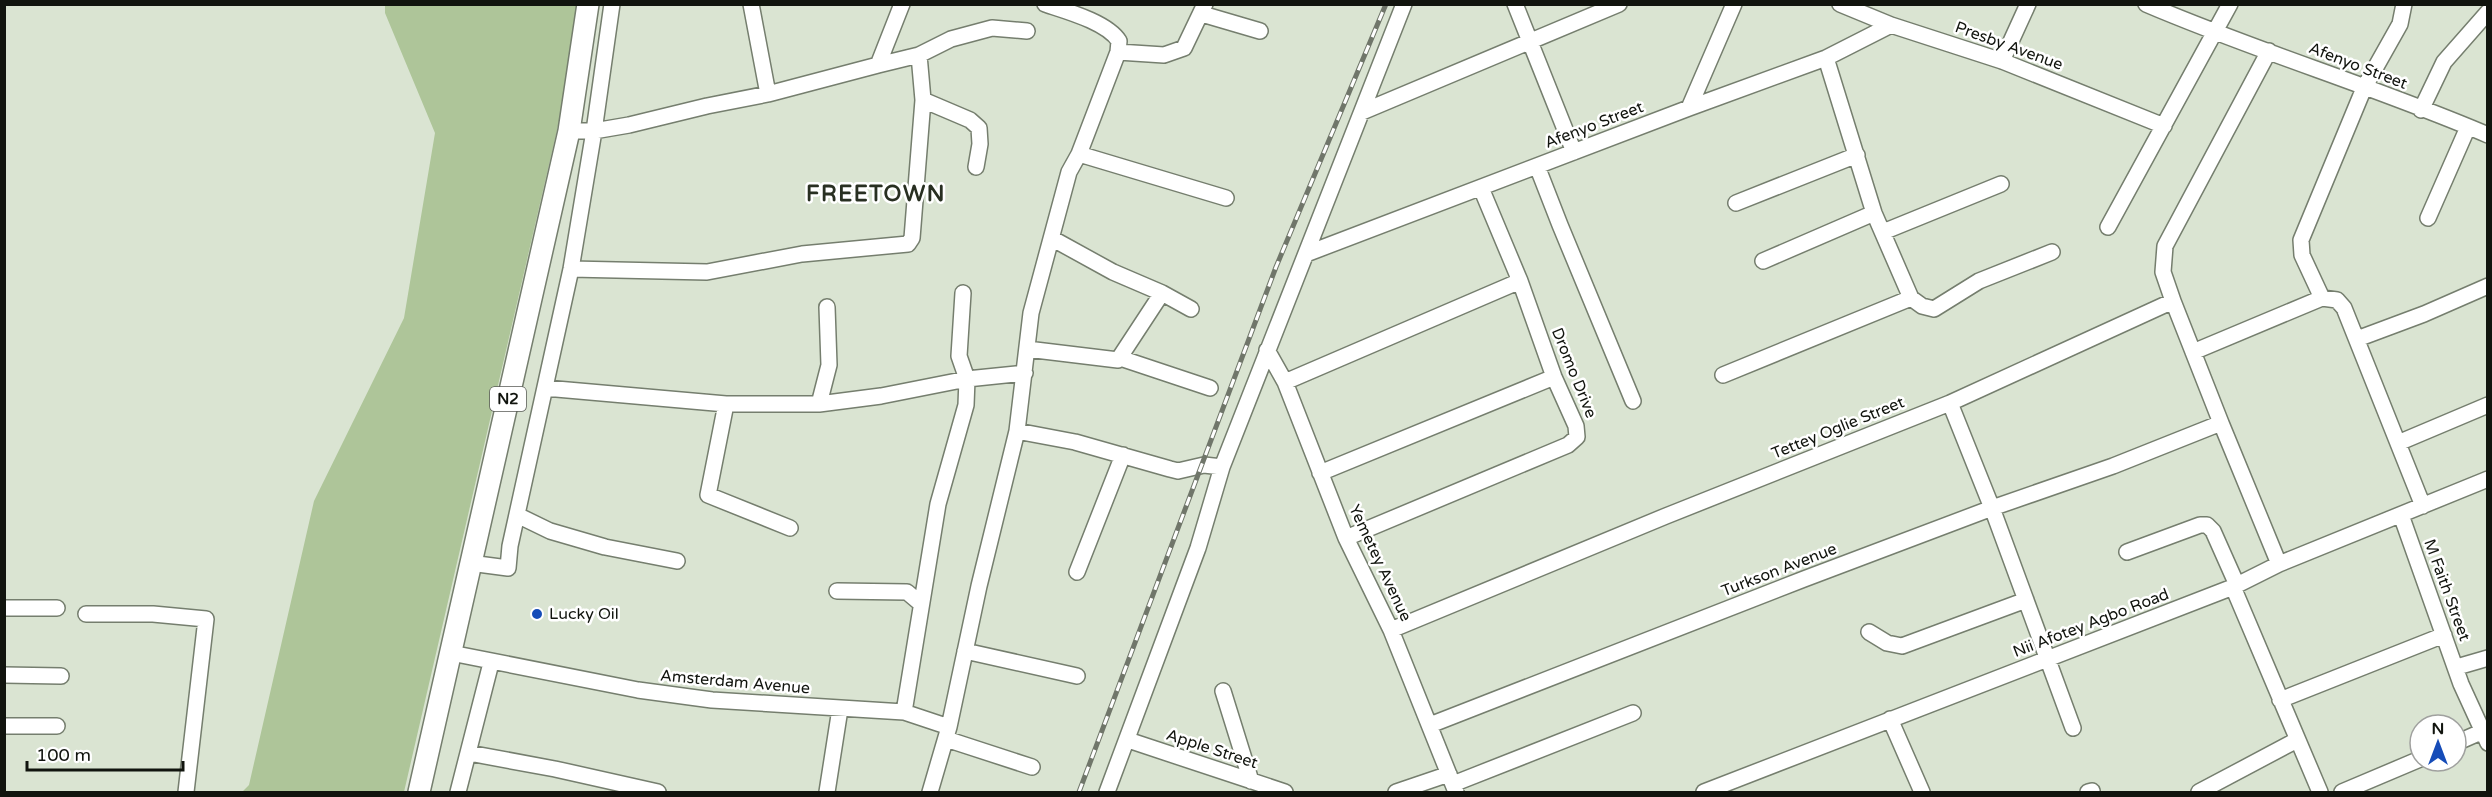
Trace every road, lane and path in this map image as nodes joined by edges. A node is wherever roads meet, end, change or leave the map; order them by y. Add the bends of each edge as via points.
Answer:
1 (588, 4) edge
2 (612, 4) edge
3 (751, 4) edge
4 (902, 4) edge
5 (1045, 4) edge
6 (1404, 4) edge
7 (1515, 4) edge
8 (1619, 4) edge
9 (1734, 4) edge
10 (1840, 4) edge
11 (2028, 4) edge
12 (2146, 4) edge
13 (2230, 4) edge
14 (2404, 4) edge
15 (1203, 9) edge
16 (2487, 12) edge
17 (1891, 24) junction
18 (1027, 31) dead end
19 (1260, 31) dead end
20 (2214, 33) junction
21 (1530, 40) junction
22 (2269, 51) junction
23 (1118, 52) junction
24 (919, 55) junction
25 (1826, 58) junction
26 (2002, 61) junction
27 (878, 65) junction
28 (2364, 88) junction
29 (768, 94) junction
30 (923, 100) junction
31 (1689, 108) junction
32 (2421, 110) junction
33 (1362, 112) junction
34 (2164, 126) junction
35 (2468, 127) junction
36 (569, 131) junction
37 (594, 131) junction
38 (2487, 135) edge
39 (1574, 152) junction
40 (1080, 154) junction
41 (1857, 155) junction
42 (1537, 166) junction
43 (976, 167) dead end
44 (2001, 184) dead end
45 (1481, 188) junction
46 (1226, 198) dead end
47 (1737, 203) dead end
48 (1874, 213) junction
49 (2428, 218) dead end
50 (2108, 227) dead end
51 (1883, 232) junction
52 (1053, 239) junction
53 (2052, 252) dead end
54 (1306, 254) junction
55 (1763, 261) dead end
56 (571, 269) junction
57 (1520, 281) junction
58 (2487, 286) edge
59 (963, 293) dead end
60 (1162, 293) junction
61 (1911, 297) junction
62 (2322, 298) junction
63 (2173, 301) junction
64 (827, 307) dead end
65 (1191, 309) dead end
66 (2357, 339) junction
67 (1027, 349) junction
68 (1267, 350) junction
69 (2193, 352) junction
70 (1120, 358) junction
71 (1025, 373) junction
72 (1723, 375) dead end
73 (1554, 377) junction
74 (967, 379) junction
75 (1285, 382) junction
76 (545, 388) junction
77 (1210, 388) dead end
78 (1633, 400) dead end
79 (726, 404) junction
80 (819, 404) junction
81 (1950, 404) junction
82 (2487, 405) edge
83 (2221, 423) junction
84 (1017, 431) junction
85 (2398, 443) junction
86 (1123, 454) junction
87 (1222, 467) junction
88 (1320, 473) junction
89 (2487, 479) edge
90 (2423, 506) junction
91 (1992, 508) junction
92 (517, 515) junction
93 (2401, 515) junction
94 (790, 528) dead end
95 (1346, 538) junction
96 (2127, 552) dead end
97 (677, 561) dead end
98 (470, 563) junction
99 (2279, 564) junction
100 (1077, 572) dead end
101 (2235, 586) junction
102 (837, 591) dead end
103 (2026, 600) junction
104 (920, 603) junction
105 (4, 608) edge
106 (57, 608) dead end
107 (86, 614) dead end
108 (1391, 630) junction
109 (1869, 632) dead end
110 (2444, 635) junction
111 (965, 651) junction
112 (451, 653) junction
113 (2487, 658) edge
114 (2046, 660) junction
115 (491, 663) junction
116 (2457, 667) junction
117 (4, 675) edge
118 (61, 676) dead end
119 (1077, 676) dead end
120 (1223, 691) dead end
121 (2280, 700) junction
122 (840, 709) junction
123 (904, 712) junction
124 (1633, 713) dead end
125 (1890, 719) junction
126 (1430, 725) junction
127 (4, 726) edge
128 (57, 726) dead end
129 (2073, 728) dead end
130 (947, 733) junction
131 (2484, 738) edge
132 (1128, 740) junction
133 (2297, 740) junction
134 (2468, 741) edge
135 (469, 753) junction
136 (2408, 764) edge
137 (1032, 768) dead end
138 (1251, 781) junction
139 (1452, 783) edge
140 (1278, 791) edge
141 (186, 792) edge
142 (419, 792) edge
143 (458, 792) edge
144 (658, 792) edge
145 (827, 792) edge
146 (930, 792) edge
147 (1107, 792) edge
148 (1396, 792) edge
149 (1704, 792) edge
150 (1922, 792) edge
151 (2199, 792) edge
152 (2320, 792) edge
153 (2342, 792) edge

1 - 36 highway, N2
2 - 37 street
3 - 29 street
4 - 27 street
5 - 23 street via 1111,32 1119,41
6 - 33 street
7 - 21 street
8 - 21 street
9 - 31 street
10 - 17 street, Presby Avenue
11 - 26 street
12 - 20 street, Afenyo Street
13 - 20 street
14 - 28 street via 2393,39
15 - 19 street
15 - 23 street via 1184,48 1164,55
16 - 32 street via 2445,62
17 - 25 street, Afenyo Street
17 - 26 street, Presby Avenue
18 - 24 street via 992,28 951,39
20 - 22 street, Afenyo Street
20 - 34 street
21 - 33 street
21 - 39 street
22 - 28 street, Afenyo Street
22 - 63 street via 2165,246 2163,272
23 - 40 street
24 - 27 street
24 - 30 street
25 - 31 street, Afenyo Street
25 - 41 street
26 - 34 street, Presby Avenue
27 - 29 street
28 - 32 street, Afenyo Street
28 - 62 street via 2301,240 2302,255
29 - 37 street
30 - 43 street via 970,120 979,128
30 - 56 street via 912,238 908,244 802,254 707,272
31 - 39 street, Afenyo Street
32 - 35 street, Afenyo Street
33 - 54 street
34 - 50 street
35 - 38 street, Afenyo Street
35 - 49 street
36 - 37 street
36 - 98 highway, N2
37 - 56 street
39 - 42 street, Afenyo Street
40 - 46 street
40 - 52 street via 1069,172
41 - 47 street
41 - 48 street
42 - 45 street, Afenyo Street
42 - 78 street
44 - 51 street
45 - 54 street, Afenyo Street
45 - 57 street, Dromo Drive
48 - 51 street
48 - 55 street
51 - 61 street
52 - 60 street
52 - 67 street via 1031,313
53 - 61 street via 1979,281 1934,309
54 - 68 street
56 - 76 street
57 - 73 street, Dromo Drive
57 - 75 street
58 - 66 street
59 - 74 street via 959,356
60 - 65 street
60 - 70 street
61 - 72 street
62 - 66 street via 2340,303
62 - 69 street
63 - 69 street
63 - 81 street, Tettey Oglie Street
64 - 80 street via 829,365
66 - 85 street
67 - 70 street via 1108,360
67 - 71 street
68 - 75 street, Yemetey Avenue
68 - 87 street
69 - 83 street
70 - 77 street
71 - 74 street
71 - 84 street
73 - 88 street
73 - 95 street, Dromo Drive via 1576,426 1574,441
74 - 80 street
74 - 104 street via 964,413 938,504
75 - 88 street, Yemetey Avenue
76 - 79 street
76 - 92 street
79 - 80 street
79 - 94 street via 708,495
81 - 91 street
81 - 108 street, Tettey Oglie Street via 1655,520
82 - 85 street
83 - 91 street, Turkson Avenue
83 - 99 street
84 - 86 street
84 - 111 street
85 - 90 street
86 - 87 street via 1178,471 1197,466
86 - 100 street
87 - 132 street via 1198,548
88 - 95 street, Yemetey Avenue
89 - 90 street, Nii Afotey Agbo Road
90 - 93 street, Nii Afotey Agbo Road
91 - 103 street
91 - 126 street, Turkson Avenue
92 - 97 street via 550,531 595,544
92 - 98 street via 508,568
93 - 99 street, Nii Afotey Agbo Road
93 - 110 street, M Faith Street
95 - 108 street, Yemetey Avenue
96 - 101 street via 2206,525 2213,531
98 - 112 highway, N2
99 - 101 street, Nii Afotey Agbo Road
101 - 114 street, Nii Afotey Agbo Road
101 - 121 street
102 - 104 street via 907,592
103 - 109 street via 1902,646 1887,644
103 - 114 street
104 - 123 street
105 - 106 street
107 - 141 street via 206,619
108 - 126 street, Yemetey Avenue
110 - 116 street, M Faith Street
110 - 121 street
111 - 119 street
111 - 130 street
112 - 115 street, Amsterdam Avenue
112 - 142 highway, N2
113 - 116 street
114 - 125 street, Nii Afotey Agbo Road
114 - 129 street
115 - 122 street, Amsterdam Avenue via 712,700
115 - 135 street
116 - 131 street, M Faith Street
117 - 118 street
120 - 138 street
121 - 133 street
122 - 123 street, Amsterdam Avenue
122 - 145 street
123 - 130 street, Amsterdam Avenue
124 - 139 street
125 - 149 street, Nii Afotey Agbo Road
125 - 150 street
126 - 139 street, Yemetey Avenue
127 - 128 street
130 - 137 street, Amsterdam Avenue
130 - 146 street
131 - 134 street
132 - 138 street, Apple Street
132 - 147 street
133 - 151 street
133 - 152 street
135 - 143 street
135 - 144 street
136 - 153 street
138 - 140 street, Apple Street
139 - 148 street

